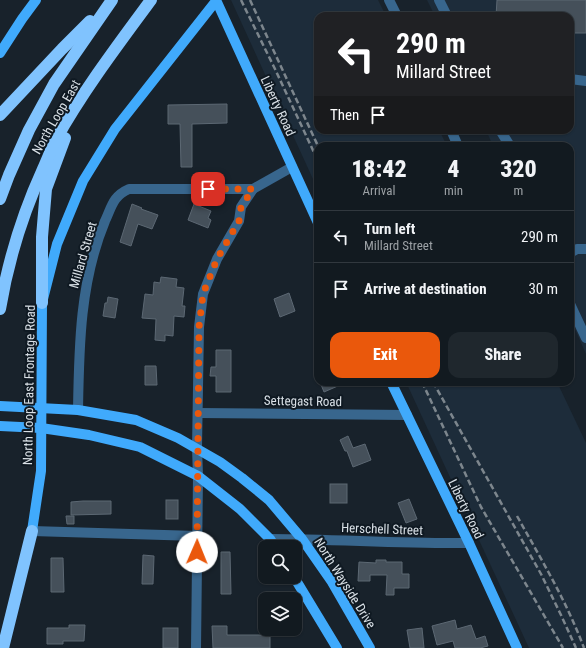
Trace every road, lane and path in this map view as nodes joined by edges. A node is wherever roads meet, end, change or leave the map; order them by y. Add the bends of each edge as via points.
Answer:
1 (36, 0) edge
2 (151, 0) edge
3 (389, 0) edge
4 (439, 0) edge
5 (111, 1) edge
6 (216, 1) edge
7 (395, 12) edge
8 (445, 12) edge
9 (0, 53) edge
10 (574, 80) edge
11 (586, 81) edge
12 (81, 99) junction
13 (0, 115) edge
14 (292, 167) junction
15 (253, 189) junction
16 (0, 199) edge
17 (314, 214) edge
18 (574, 250) edge
19 (586, 250) edge
20 (42, 304) junction
21 (0, 308) edge
22 (574, 312) edge
23 (586, 338) edge
24 (393, 386) edge
25 (0, 406) edge
26 (41, 408) junction
27 (78, 410) junction
28 (198, 412) junction
29 (406, 415) junction
30 (0, 426) edge
31 (41, 428) junction
32 (197, 448) junction
33 (198, 476) junction
34 (32, 531) junction
35 (197, 536) junction
36 (302, 539) junction
37 (270, 540) edge
38 (295, 540) edge
39 (469, 543) junction
40 (298, 584) edge
41 (513, 647) edge
42 (3, 648) edge
43 (196, 648) edge
44 (337, 648) edge
45 (370, 648) edge

1 - 9 main road
2 - 12 highway, North Loop East
3 - 7 street
4 - 8 street
5 - 13 highway
5 - 16 highway, North Loop East via 54,84 29,130
6 - 14 main road, Liberty Road
6 - 20 main road, North Loop East Frontage Road via 115,129 83,181 57,244
10 - 11 street
12 - 20 highway via 46,189 42,237
12 - 21 highway, North Loop East via 55,142 36,185 22,222
14 - 15 street, Millard Street
14 - 17 main road, Liberty Road
15 - 27 street, Millard Street via 130,189 115,198 98,239 84,296
15 - 28 street via 241,207 239,221 217,259 203,294 199,327
18 - 19 street
20 - 26 main road, North Loop East Frontage Road
22 - 23 street
24 - 29 main road, Liberty Road
25 - 26 main road, North Wayside Drive
26 - 27 main road, North Wayside Drive
26 - 31 main road, North Loop East Frontage Road
27 - 32 main road, North Wayside Drive via 136,420
28 - 29 street, Settegast Road
28 - 32 street
29 - 39 main road, Liberty Road
30 - 31 main road
31 - 33 main road via 89,435 140,447
31 - 34 main road, North Loop East Frontage Road via 42,471
32 - 33 street
32 - 36 main road, North Wayside Drive via 236,474 268,500
33 - 35 street
33 - 37 main road via 240,509
34 - 35 street
34 - 42 highway
35 - 43 street
36 - 38 street, Herschell Street
36 - 39 street, Herschell Street
36 - 45 main road, North Wayside Drive via 332,582
39 - 41 main road, Liberty Road
40 - 44 main road

